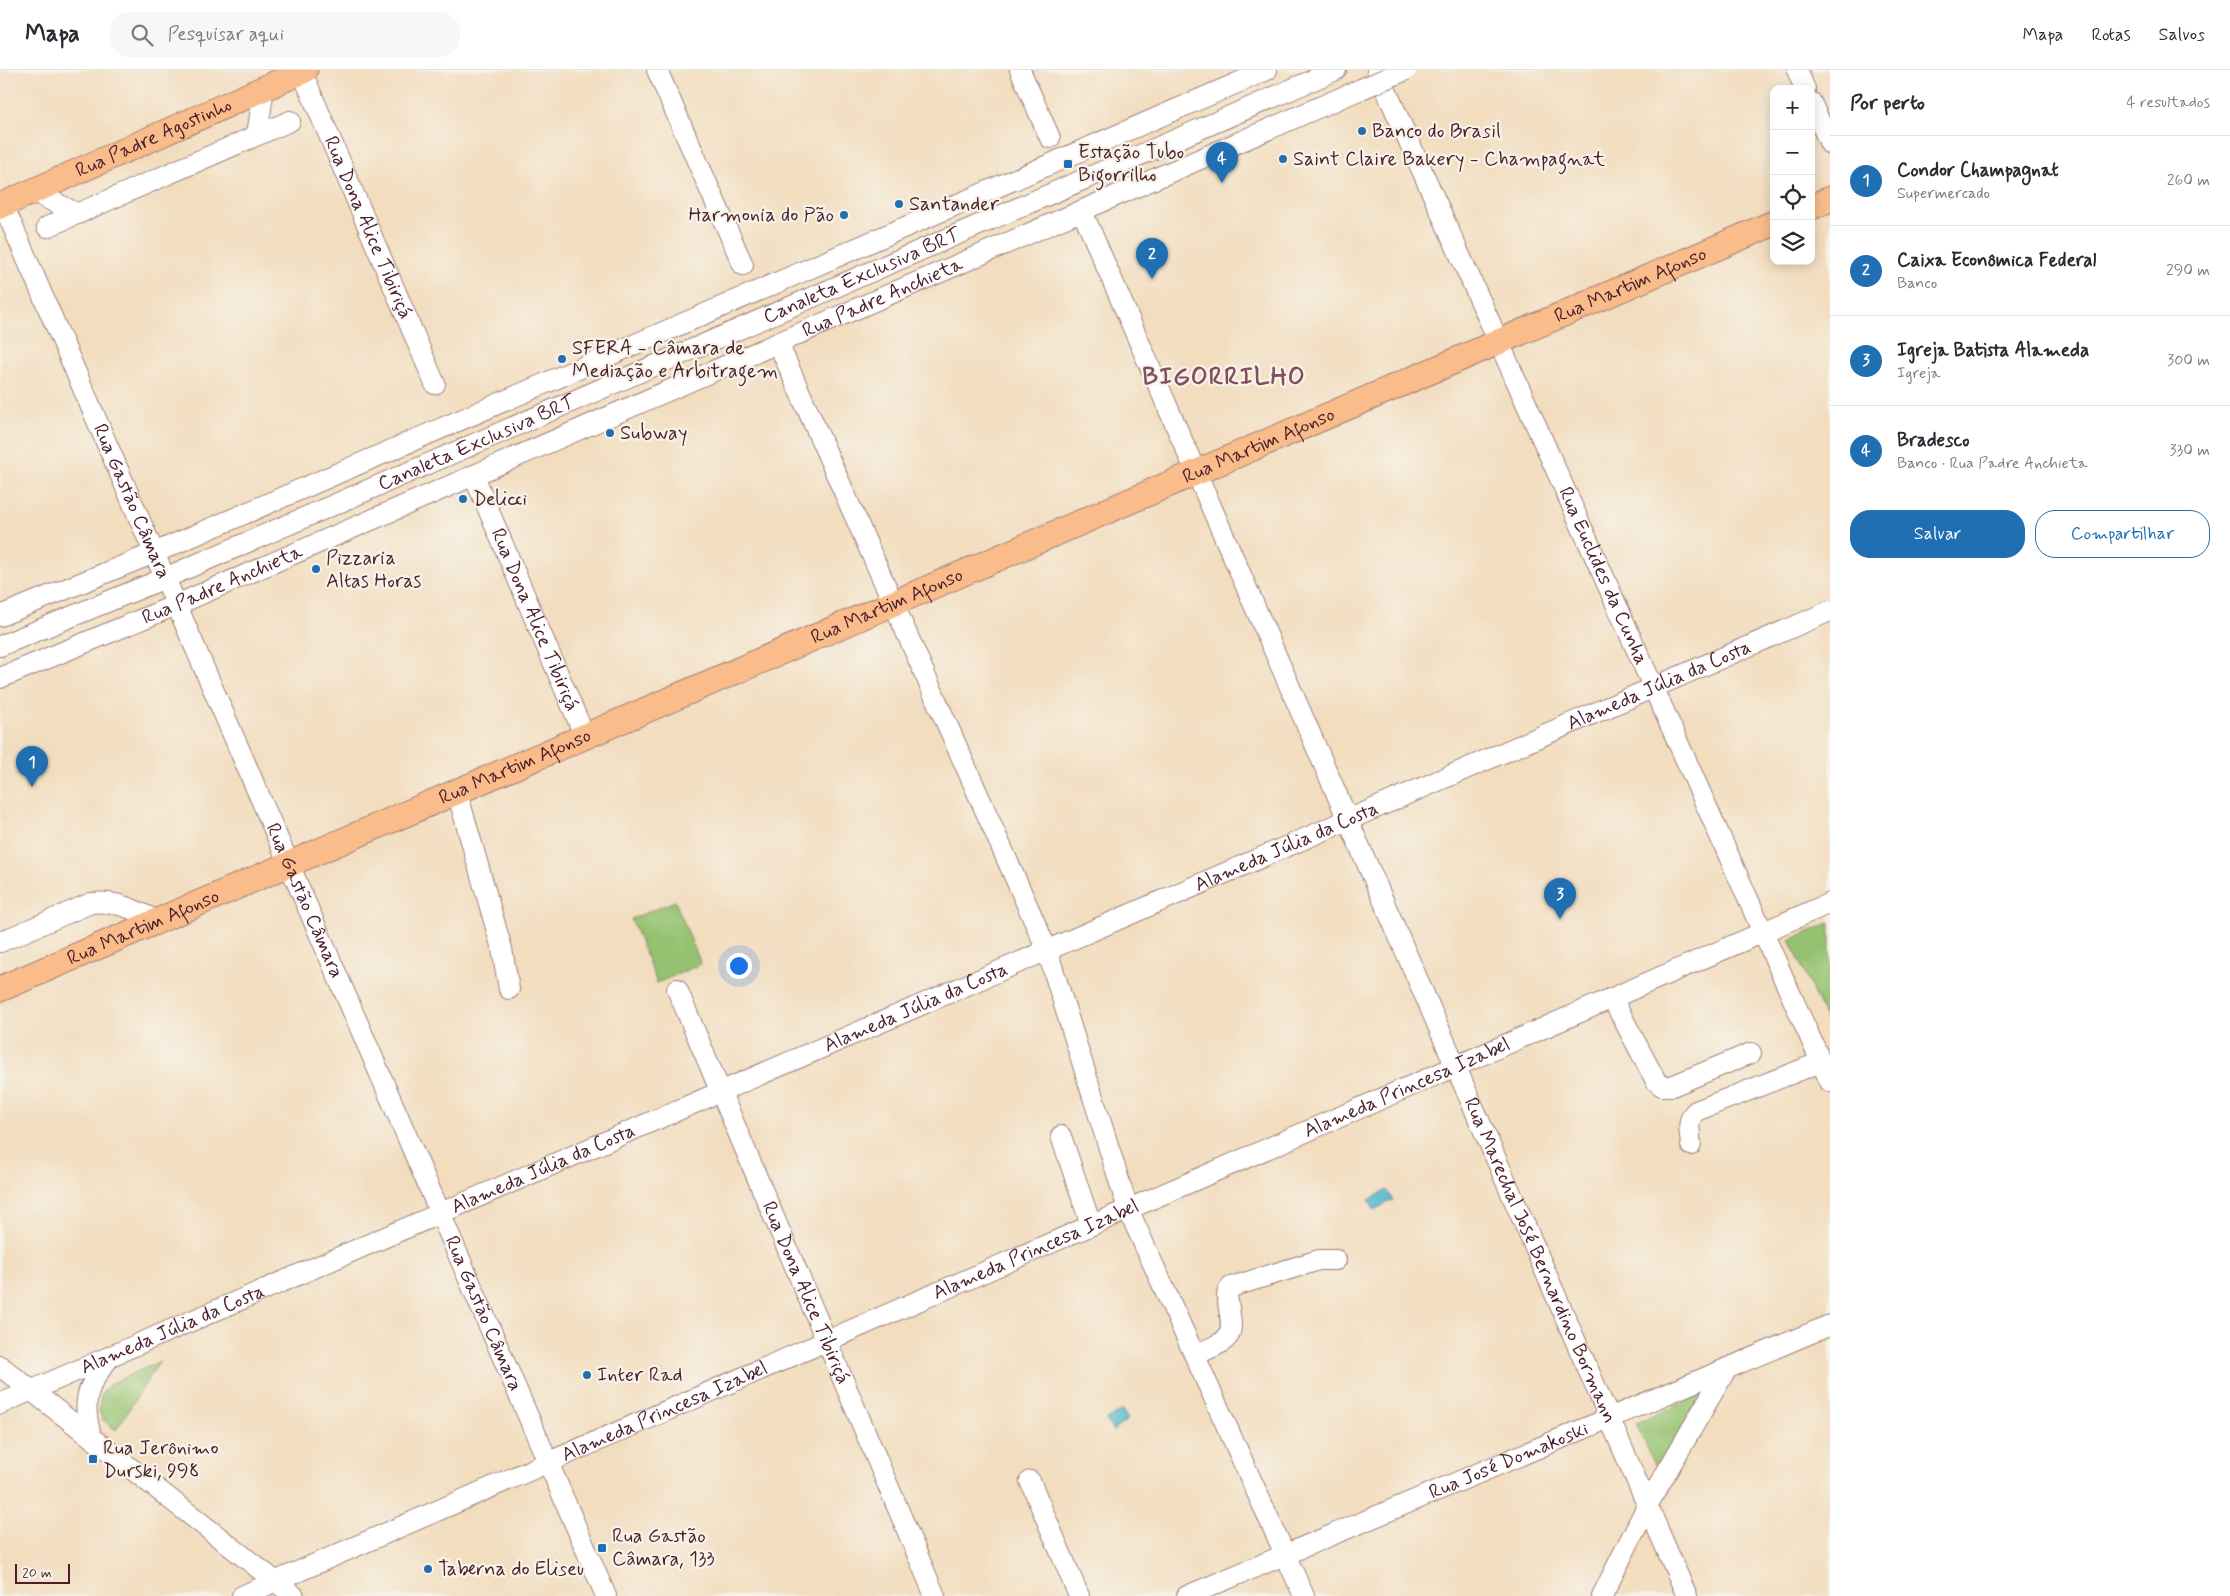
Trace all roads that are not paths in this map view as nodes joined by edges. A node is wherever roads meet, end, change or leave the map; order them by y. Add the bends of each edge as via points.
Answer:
1 (657, 70) edge
2 (1020, 70) edge
3 (1267, 70) edge
4 (1336, 70) edge
5 (1377, 70) edge
6 (1406, 70) edge
7 (1797, 70) edge
8 (304, 71) edge
9 (1803, 85) edge
10 (264, 88) junction
11 (1815, 111) edge
12 (290, 121) dead end
13 (257, 135) junction
14 (1050, 138) dead end
15 (1830, 144) edge
16 (32, 191) junction
17 (1830, 199) edge
18 (1, 205) edge
19 (1815, 205) edge
20 (1082, 211) junction
21 (78, 214) junction
22 (1770, 225) edge
23 (47, 227) dead end
24 (743, 265) dead end
25 (1499, 342) junction
26 (778, 343) junction
27 (434, 384) dead end
28 (1197, 473) junction
29 (474, 476) junction
30 (154, 553) junction
31 (165, 578) junction
32 (893, 604) junction
33 (176, 605) junction
34 (1830, 612) edge
35 (0, 616) edge
36 (0, 646) edge
37 (0, 678) edge
38 (1654, 688) junction
39 (585, 736) junction
40 (457, 792) junction
41 (1349, 820) junction
42 (289, 864) junction
43 (1830, 903) edge
44 (157, 921) junction
45 (1763, 932) junction
46 (0, 942) edge
47 (1047, 950) junction
48 (0, 989) edge
49 (509, 989) dead end
50 (678, 989) dead end
51 (1612, 998) junction
52 (1751, 1053) dead end
53 (1821, 1062) junction
54 (1457, 1066) junction
55 (1830, 1082) edge
56 (721, 1091) junction
57 (1061, 1136) dead end
58 (1691, 1145) dead end
59 (1128, 1209) junction
60 (440, 1213) junction
61 (1091, 1225) junction
62 (1336, 1260) dead end
63 (1830, 1325) edge
64 (826, 1340) junction
65 (111, 1355) junction
66 (1195, 1355) junction
67 (0, 1366) edge
68 (1727, 1368) junction
69 (31, 1390) junction
70 (0, 1404) edge
71 (1611, 1418) junction
72 (91, 1436) junction
73 (548, 1462) junction
74 (1030, 1481) dead end
75 (1648, 1504) junction
76 (1286, 1554) junction
77 (275, 1580) junction
78 (242, 1596) edge
79 (294, 1596) edge
80 (606, 1596) edge
81 (935, 1596) edge
82 (1079, 1596) edge
83 (1187, 1596) edge
84 (1304, 1596) edge
85 (1602, 1596) edge
86 (1687, 1596) edge

1 - 24 street
2 - 14 street
3 - 30 street
4 - 31 street, Canaleta Exclusiva BRT
5 - 25 street, Rua Euclides da Cunha
6 - 20 street, Rua Padre Anchieta, bridge
7 - 9 street
8 - 10 main road, Rua Padre Agostinho
8 - 27 street, Rua Dona Alice Tibiriçá
10 - 13 street
10 - 16 main road, Rua Padre Agostinho
11 - 15 street
12 - 13 street
13 - 21 street
16 - 18 main road, Rua Padre Agostinho
16 - 21 street
17 - 19 main road
18 - 30 street, Rua Gastão Câmara
20 - 26 street, Rua Padre Anchieta
20 - 28 street, Rua Marechal José Bernardino Bormann
21 - 23 street
22 - 25 main road, Rua Martim Afonso
25 - 28 main road, Rua Martim Afonso
25 - 38 street, Rua Euclides da Cunha
26 - 29 street, Rua Padre Anchieta
26 - 32 street
28 - 32 main road, Rua Martim Afonso
28 - 41 street, Rua Marechal José Bernardino Bormann
29 - 33 street, Rua Padre Anchieta
29 - 39 street, Rua Dona Alice Tibiriçá
30 - 31 street, Rua Gastão Câmara
30 - 35 street
31 - 33 street, Rua Gastão Câmara
31 - 36 street, Canaleta Exclusiva BRT
32 - 39 main road, Rua Martim Afonso
32 - 47 street
33 - 37 street, Rua Padre Anchieta
33 - 42 street, Rua Gastão Câmara
34 - 38 street, Alameda Júlia da Costa
38 - 41 street, Alameda Júlia da Costa
38 - 45 street, Rua Euclides da Cunha
39 - 40 main road, Rua Martim Afonso
40 - 42 main road, Rua Martim Afonso
40 - 49 street via 502,949
41 - 47 street, Alameda Júlia da Costa
41 - 54 street, Rua Marechal José Bernardino Bormann
42 - 44 main road, Rua Martim Afonso
42 - 60 street, Rua Gastão Câmara
43 - 45 street, Alameda Princesa Izabel
44 - 46 street via 123,904 99,902
44 - 48 main road, Rua Martim Afonso
45 - 51 street, Alameda Princesa Izabel
45 - 53 street, Rua Euclides da Cunha
47 - 56 street, Alameda Júlia da Costa
47 - 59 street
50 - 56 street, Rua Dona Alice Tibiriçá
51 - 52 street via 1656,1081 1662,1086 1672,1086
51 - 54 street, Alameda Princesa Izabel
53 - 55 street, Rua Euclides da Cunha
53 - 58 street via 1696,1111 1691,1115
54 - 59 street, Alameda Princesa Izabel
54 - 71 street, Rua Marechal José Bernardino Bormann
56 - 60 street, Alameda Júlia da Costa
56 - 64 street, Rua Dona Alice Tibiriçá
57 - 61 street
59 - 61 street, Alameda Princesa Izabel
59 - 66 street
60 - 65 street, Alameda Júlia da Costa
60 - 73 street, Rua Gastão Câmara
61 - 64 street, Alameda Princesa Izabel
62 - 66 street via 1319,1260 1231,1287 1227,1296 1232,1326 1230,1334 1222,1344
63 - 68 street, Rua José Domakoski
64 - 73 street, Alameda Princesa Izabel
64 - 81 street, Rua Dona Alice Tibiriçá
65 - 69 street, Alameda Júlia da Costa
65 - 72 street via 96,1374 86,1397 86,1418
66 - 76 street
67 - 69 street
68 - 71 street, Rua José Domakoski
68 - 75 street
69 - 70 street, Alameda Júlia da Costa
69 - 72 street
71 - 75 street, Rua Marechal José Bernardino Bormann
71 - 76 street, Rua José Domakoski
72 - 77 street
73 - 77 street, Alameda Princesa Izabel
73 - 80 street, Rua Gastão Câmara
74 - 82 street
75 - 85 street
75 - 86 street, Rua Marechal José Bernardino Bormann
76 - 83 street, Rua José Domakoski
76 - 84 street
77 - 78 street, Alameda Princesa Izabel
77 - 79 street

